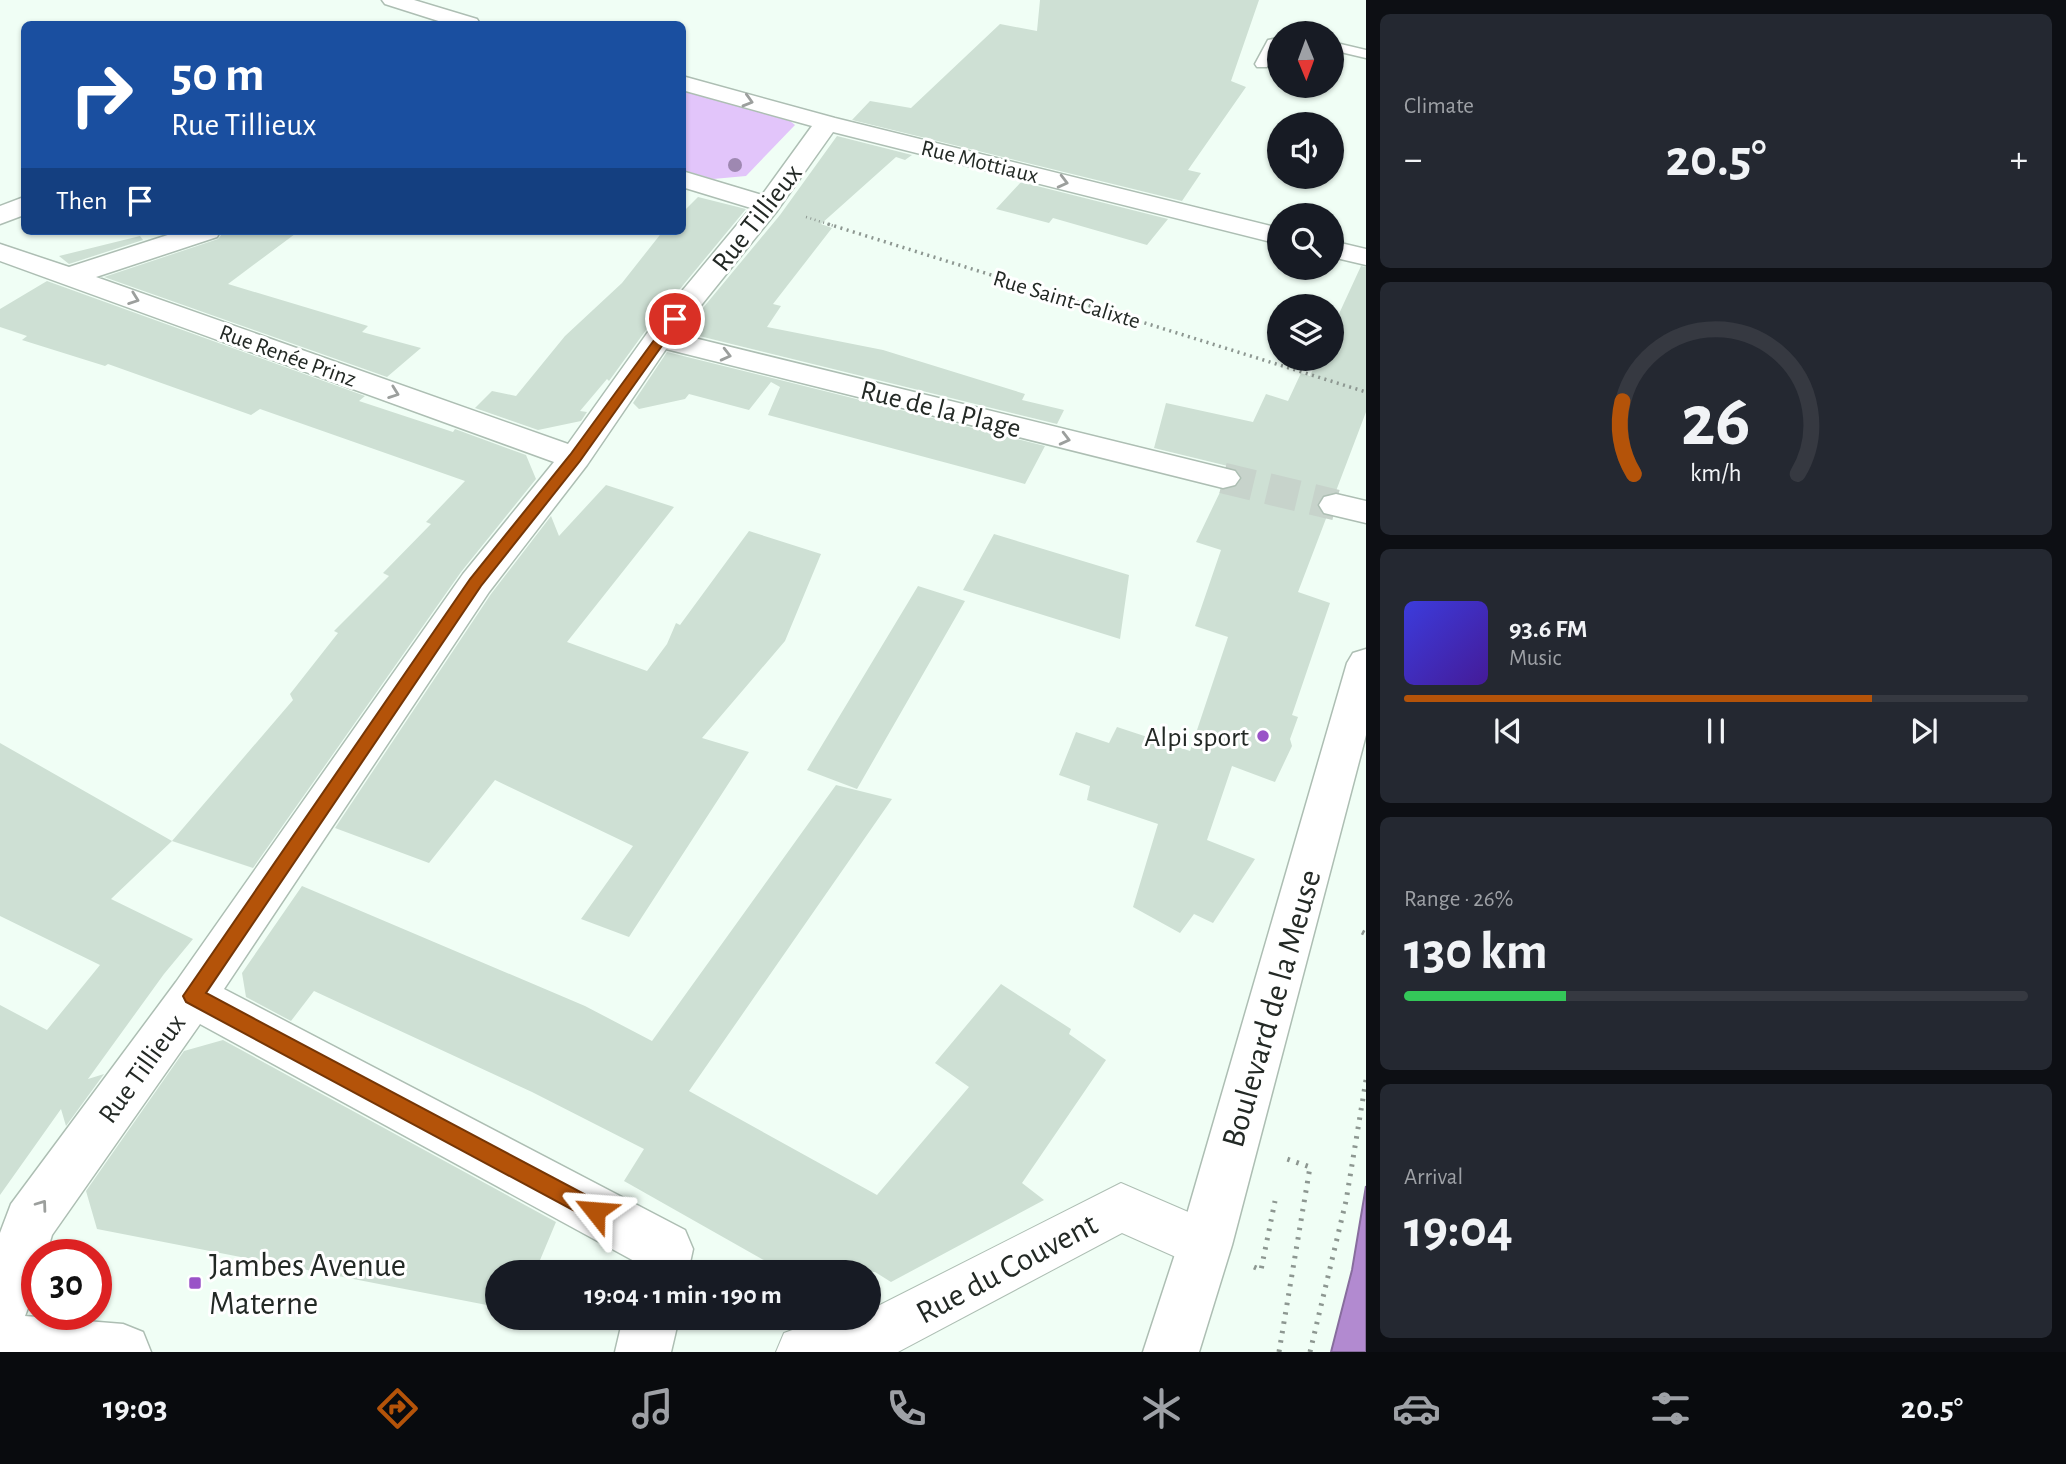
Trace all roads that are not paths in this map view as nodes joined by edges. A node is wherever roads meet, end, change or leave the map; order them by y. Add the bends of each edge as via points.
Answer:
1 (392, 0) edge
2 (470, 0) edge
3 (436, 13) junction
4 (419, 21) edge
5 (460, 21) edge
6 (1344, 49) edge
7 (1267, 54) edge
8 (1366, 54) edge
9 (1262, 64) dead end
10 (686, 84) edge
11 (827, 123) junction
12 (686, 180) edge
13 (768, 205) junction
14 (21, 206) edge
15 (0, 216) edge
16 (1267, 233) edge
17 (195, 235) edge
18 (1344, 252) edge
19 (0, 253) edge
20 (1366, 257) edge
21 (70, 276) junction
22 (660, 338) junction
23 (575, 458) junction
24 (1223, 478) tunnel mouth
25 (1366, 663) edge
26 (193, 996) junction
27 (1205, 1245) junction
28 (664, 1260) edge
29 (0, 1313) edge
30 (648, 1330) edge
31 (0, 1342) edge
32 (124, 1352) edge
33 (643, 1352) edge
34 (803, 1352) edge
35 (1171, 1352) edge

1 - 3 street
2 - 3 street
3 - 4 street
3 - 5 street
6 - 8 lane
7 - 9 lane
10 -> 11 street, Rue Mottiaux
11 - 13 street, Rue Tillieux
11 -> 16 street, Rue Mottiaux
12 - 13 street
13 - 22 street, Rue Tillieux
14 - 15 street
17 - 21 street
18 - 20 street
19 - 21 street, Rue Renée Prinz
21 -> 23 street, Rue Renée Prinz
22 - 23 street, Rue Tillieux
22 -> 24 street, Rue de la Plage
23 - 26 street, Rue Tillieux via 476,583
25 - 27 street, Boulevard de la Meuse
26 - 28 street via 666,1250
29 -> 26 street, Rue Tillieux via 30,1222
27 - 34 street, Rue du Couvent via 1121,1207 868,1339
27 - 35 street, Boulevard de la Meuse
30 - 33 street
31 - 32 street

